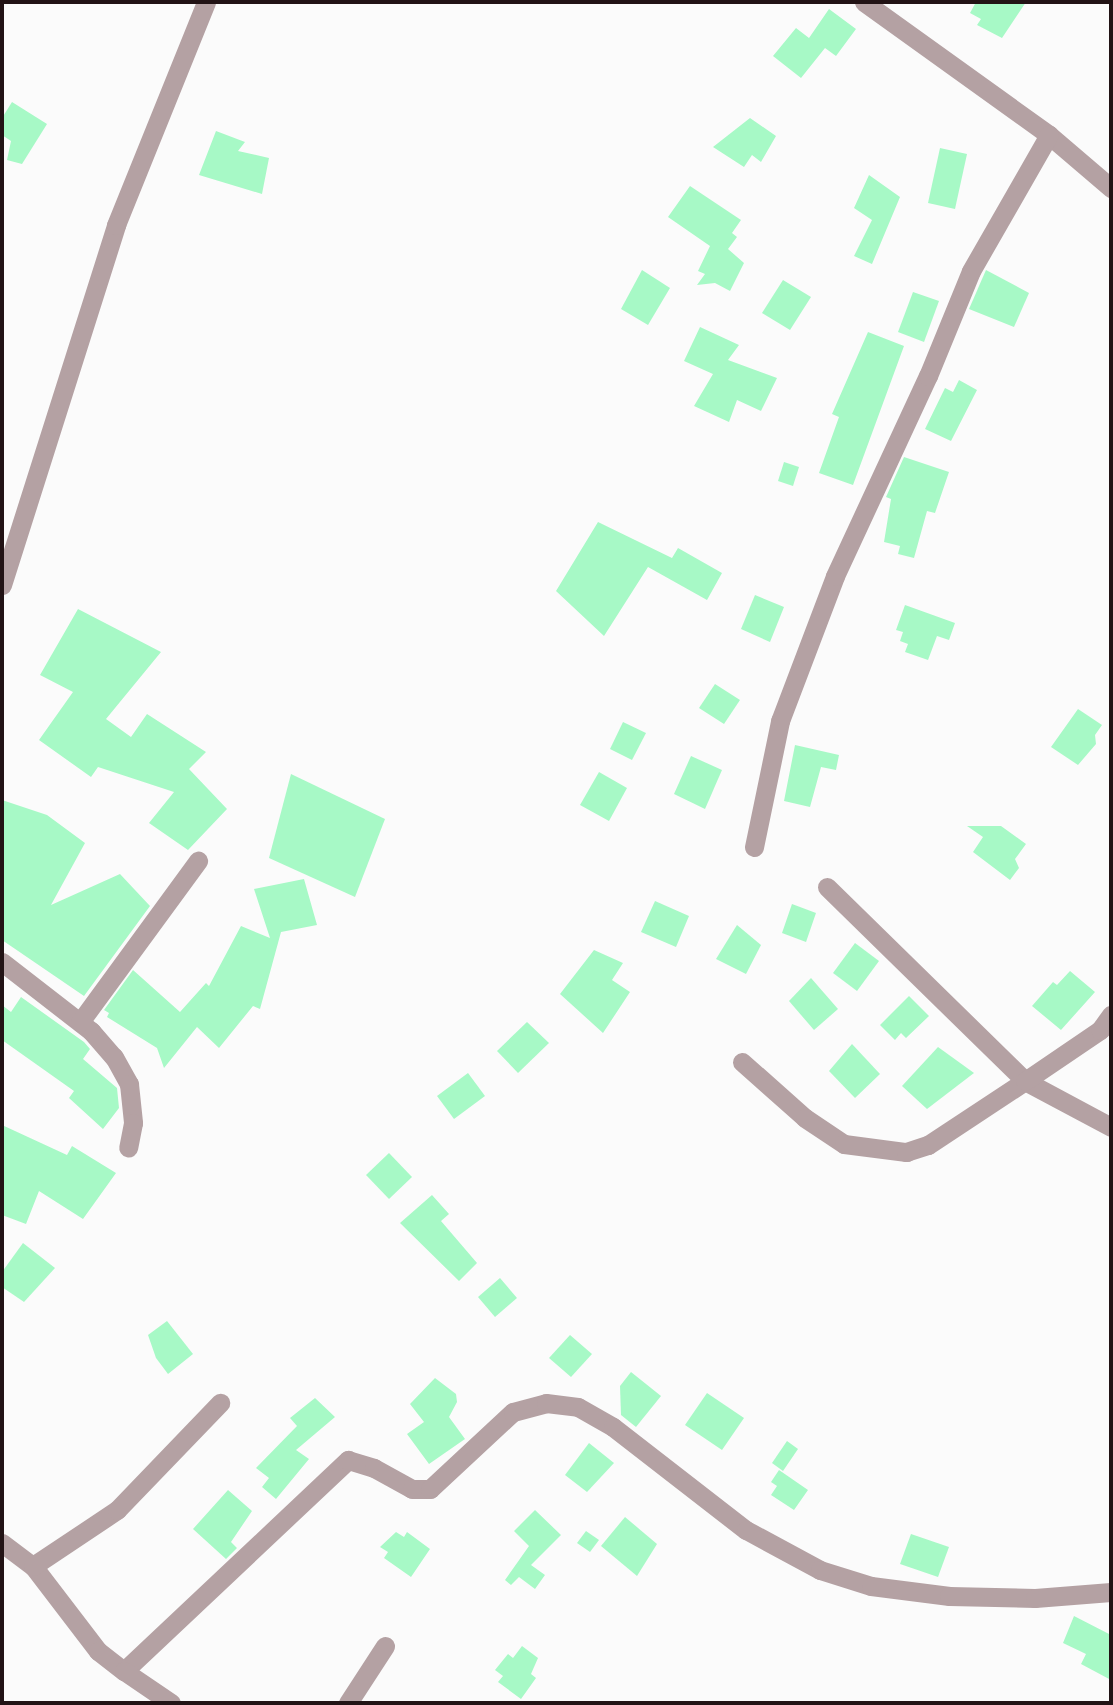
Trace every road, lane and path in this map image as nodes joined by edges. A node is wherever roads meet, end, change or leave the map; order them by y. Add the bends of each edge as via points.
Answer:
1 (206, 2) edge
2 (864, 2) edge
3 (1049, 135) junction
4 (1111, 188) edge
5 (2, 585) edge
6 (754, 847) dead end
7 (198, 861) dead end
8 (827, 887) dead end
9 (2, 962) edge
10 (1111, 1015) edge
11 (80, 1022) junction
12 (743, 1062) dead end
13 (1025, 1081) junction
14 (1111, 1127) edge
15 (128, 1148) dead end
16 (220, 1403) dead end
17 (2, 1543) edge
18 (33, 1566) junction
19 (1111, 1591) edge
20 (385, 1646) dead end
21 (124, 1671) junction
22 (171, 1703) edge
23 (348, 1703) edge

1 - 5 street via 116,225
2 - 3 street
3 - 4 street
3 - 6 street via 971,271 835,576 780,721
7 - 11 street
8 - 13 street
9 - 11 street
10 - 13 street via 1100,1030
11 - 15 street via 114,1058 129,1084 133,1123
12 - 13 street via 805,1118 844,1144 875,1151 906,1152 928,1145
13 - 14 street
16 - 18 street via 117,1510
17 - 18 street
18 - 21 street via 91,1644
19 - 21 street via 1022,1598 949,1596 871,1586 820,1570 746,1530 613,1427 578,1407 546,1403 513,1412 430,1489 412,1489 348,1460
20 - 23 street
21 - 22 street

